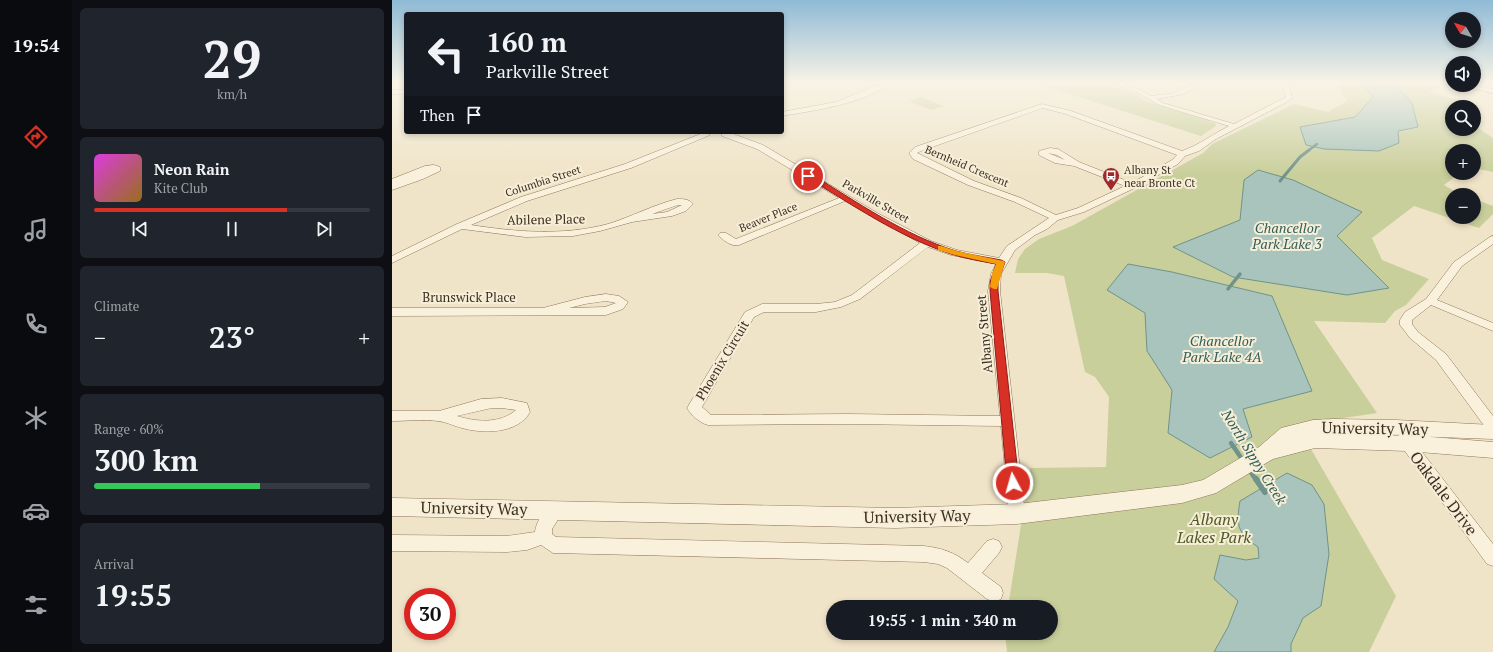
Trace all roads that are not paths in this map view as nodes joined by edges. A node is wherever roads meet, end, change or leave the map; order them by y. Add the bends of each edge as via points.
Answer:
1 (1020, 113) edge
2 (1068, 113) edge
3 (1193, 113) edge
4 (1260, 113) edge
5 (1235, 126) junction
6 (716, 134) edge
7 (1182, 154) junction
8 (1076, 164) dead end
9 (392, 182) edge
10 (1132, 186) junction
11 (392, 187) edge
12 (846, 198) junction
13 (1055, 218) junction
14 (631, 219) junction
15 (460, 226) junction
16 (722, 235) dead end
17 (1493, 239) edge
18 (927, 243) junction
19 (392, 260) edge
20 (1001, 262) junction
21 (1430, 301) junction
22 (545, 311) junction
23 (392, 312) edge
24 (1493, 327) edge
25 (392, 416) edge
26 (440, 416) junction
27 (1006, 420) junction
28 (1396, 427) junction
29 (1493, 427) edge
30 (1493, 432) edge
31 (1407, 443) junction
32 (1493, 450) edge
33 (1266, 453) junction
34 (392, 507) edge
35 (556, 510) junction
36 (1017, 514) junction
37 (543, 537) junction
38 (392, 543) edge
39 (993, 547) dead end
40 (1493, 558) edge
41 (970, 574) junction
42 (994, 593) dead end

1 - 13 street, Bernheid Crescent via 918,149 913,153 917,158
2 - 7 street, Bernheid Crescent
3 - 5 street
4 - 5 street, Albany Street
5 - 7 street, Albany Street via 1196,149
6 - 12 street, Parkville Street via 760,147
6 - 15 street, Columbia Street via 628,166 524,199
7 - 10 street, Albany Street via 1175,162
8 - 10 street
9 - 11 street via 428,168 437,169
10 - 13 street, Albany Street via 1081,210
12 - 16 street, Beaver Place via 737,246
12 - 18 street, Parkville Street
13 - 20 street, Albany Street via 1011,248
14 - 14 street, Abilene Place via 677,202 688,204 670,213
14 - 15 street, Abilene Place via 589,231 549,234 501,233
15 - 19 street, Columbia Street
17 - 21 street via 1458,264
18 - 20 street, Parkville Street via 955,253
18 - 27 street, Phoenix Circuit via 856,297 837,305 816,308 762,308 749,315 694,408 708,420
20 - 27 street, Albany Street via 994,282 994,291
21 - 24 street
21 - 29 street via 1409,315 1406,325 1440,357
22 - 22 street, Brunswick Place via 597,298 615,298 622,302 619,307 606,311
22 - 23 street, Brunswick Place
25 - 26 street
26 - 26 street via 489,403 515,403 522,407 523,412 504,424 484,426 463,424
27 - 36 street, Albany Street
28 - 30 street, University Way
28 - 31 street, Oakdale Drive
28 - 33 street, University Way via 1313,427 1288,434
31 - 32 street, University Way
31 - 33 street, University Way via 1315,440
31 - 40 street, Oakdale Drive
33 - 36 street, University Way via 1208,487 1182,494
34 - 35 street, University Way
35 - 36 street, University Way via 895,518
35 - 37 street, University Way via 544,527
37 - 38 street via 507,544
37 - 41 street via 553,545 924,554 940,556
39 - 41 street
41 - 42 street

